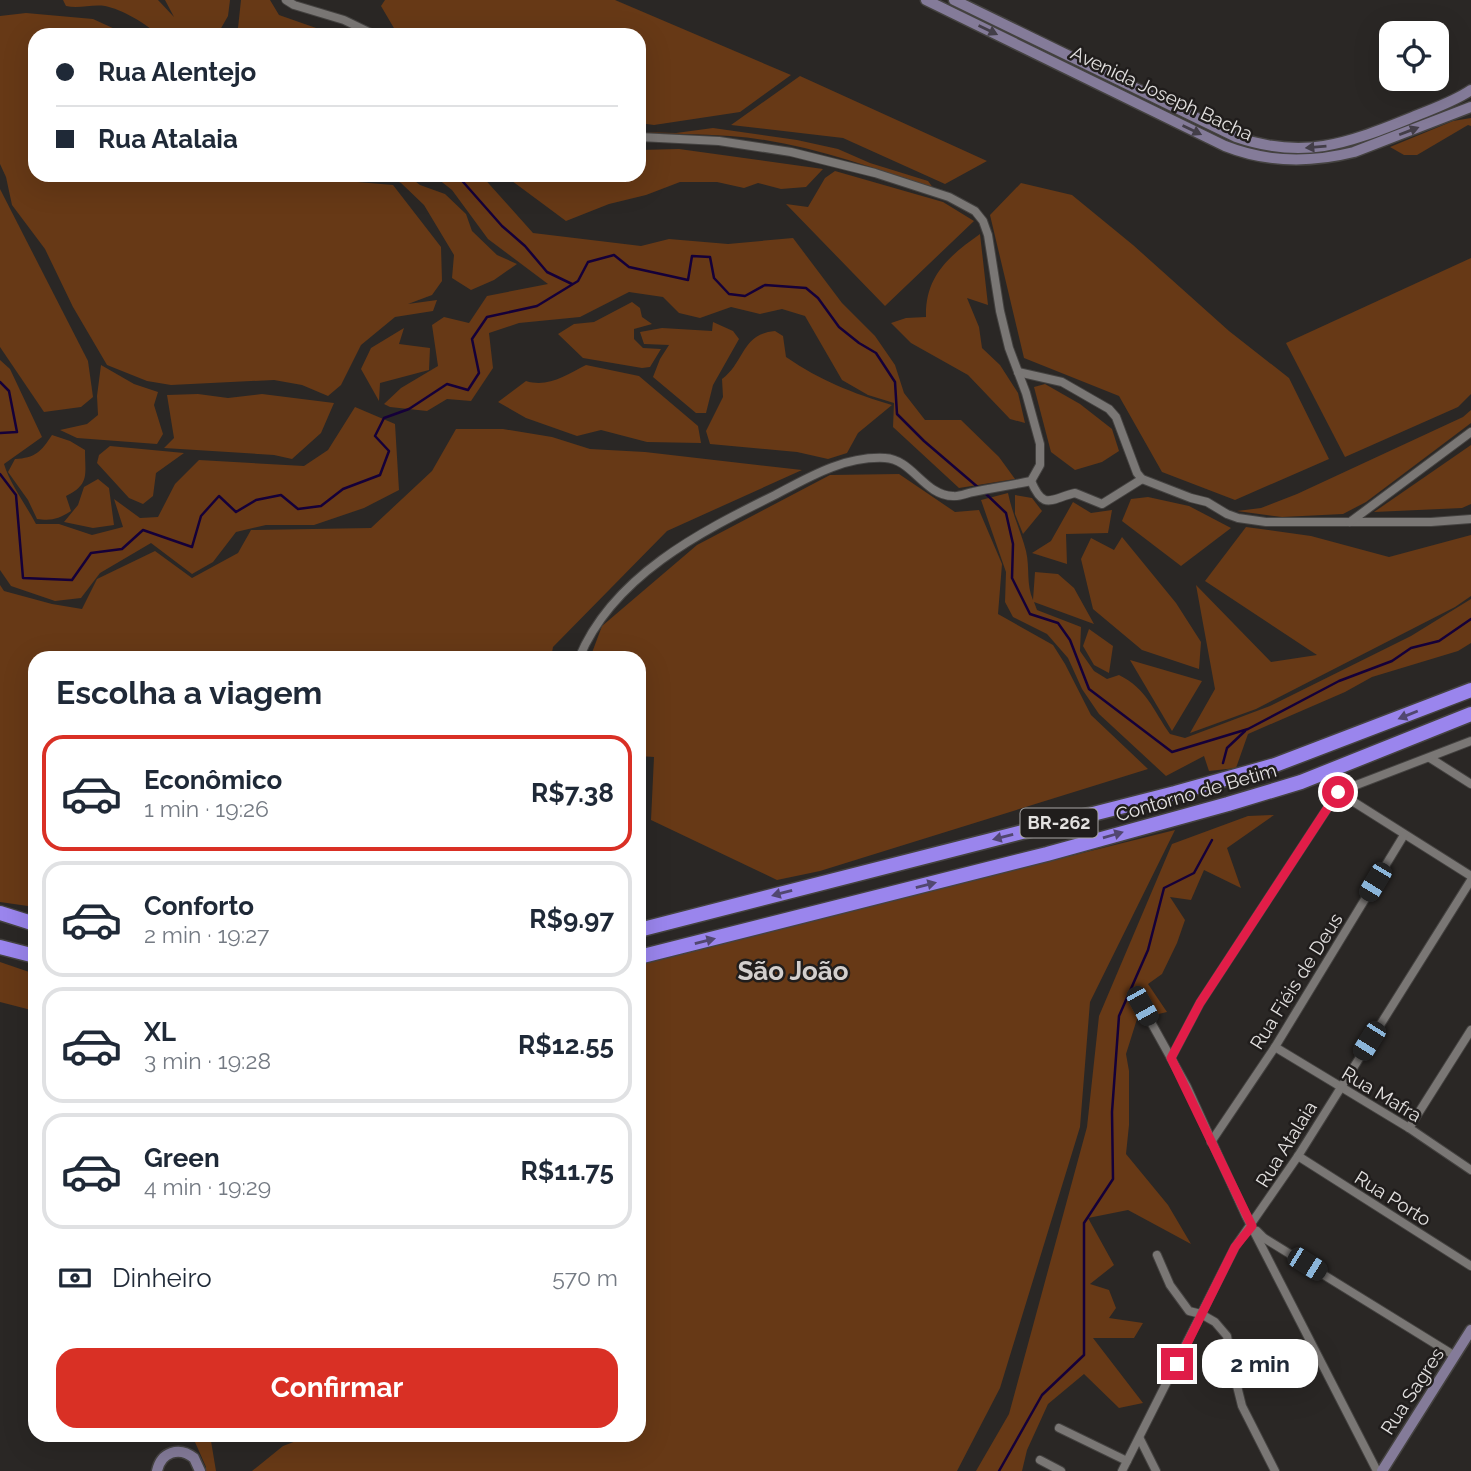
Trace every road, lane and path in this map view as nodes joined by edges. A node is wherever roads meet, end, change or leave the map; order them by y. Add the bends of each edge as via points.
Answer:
1 (286, 0) edge
2 (926, 0) edge
3 (954, 0) edge
4 (361, 28) edge
5 (1471, 90) edge
6 (1471, 107) edge
7 (646, 137) edge
8 (1018, 372) junction
9 (1471, 432) edge
10 (1142, 479) junction
11 (1031, 481) junction
12 (1471, 519) edge
13 (1349, 522) junction
14 (582, 651) edge
15 (1471, 690) edge
16 (1471, 714) edge
17 (1471, 741) edge
18 (1430, 758) junction
19 (1471, 784) edge
20 (1338, 792) junction
21 (1404, 835) junction
22 (1471, 878) edge
23 (0, 913) edge
24 (28, 922) edge
25 (646, 928) edge
26 (0, 947) edge
27 (28, 954) edge
28 (646, 955) edge
29 (1142, 1006) dead end
30 (1471, 1030) edge
31 (1275, 1047) junction
32 (1171, 1058) junction
33 (1340, 1087) junction
34 (1409, 1128) junction
35 (1211, 1142) junction
36 (1298, 1156) junction
37 (1471, 1170) edge
38 (1252, 1226) junction
39 (1157, 1255) dead end
40 (1471, 1266) edge
41 (1201, 1314) junction
42 (1471, 1330) edge
43 (1455, 1356) junction
44 (1059, 1428) dead end
45 (1140, 1439) junction
46 (1041, 1460) dead end
47 (1127, 1461) junction
48 (157, 1471) edge
49 (200, 1471) edge
50 (1061, 1471) edge
51 (1122, 1471) edge
52 (1156, 1471) edge
53 (1275, 1471) edge
54 (1379, 1471) edge

1 - 4 street
2 -> 6 main road, Avenida Joseph Bacha via 1225,146 1260,157 1304,161 1354,152
5 -> 3 main road, Avenida Joseph Bacha via 1331,146 1256,144
7 - 8 street via 719,141 792,152 875,173 965,204 983,221 988,235 1000,311
8 - 10 street via 1062,382 1109,409
8 - 11 street via 1040,444 1040,466
9 - 13 street
10 - 11 street via 1102,504 1075,493 1046,501
10 - 13 street via 1208,502 1238,518
11 - 14 street via 952,496 935,490 902,462 887,458 828,467 675,550 599,618
12 - 13 street
15 -> 25 highway, Contorno de Betim / BR-262 via 1275,765
28 -> 16 highway, Contorno de Betim / BR-262 via 1228,804 1301,782
17 - 18 street
18 - 19 street
18 - 20 street
20 - 21 street
20 - 32 street via 1200,1003
21 - 22 street
21 - 31 street, Rua Fiéis de Deus
22 - 33 street, Rua Atalaia
23 - 24 highway
26 - 27 highway
29 - 32 street
30 - 34 street
31 - 33 street, Rua Mafra
31 - 35 street, Rua Fiéis de Deus
32 - 35 street
33 - 34 street, Rua Mafra
33 - 36 street, Rua Atalaia
34 - 37 street, Rua Mafra
35 - 38 street
36 - 38 street, Rua Atalaia
36 - 40 street, Rua Porto
38 - 41 street, Rua Atalaia via 1235,1247
38 - 43 street via 1264,1238
38 - 54 street
39 - 41 street via 1170,1285 1189,1311
41 - 45 street, Rua Atalaia
41 - 53 street via 1227,1336 1242,1406
42 - 43 main road, Rua Sagres
43 - 54 main road, Rua Sagres
44 - 47 street
45 - 47 street, Rua Atalaia
45 - 52 street
46 - 50 street
47 - 51 street, Rua Atalaia
48 - 49 main road via 163,1457 179,1451 194,1458

